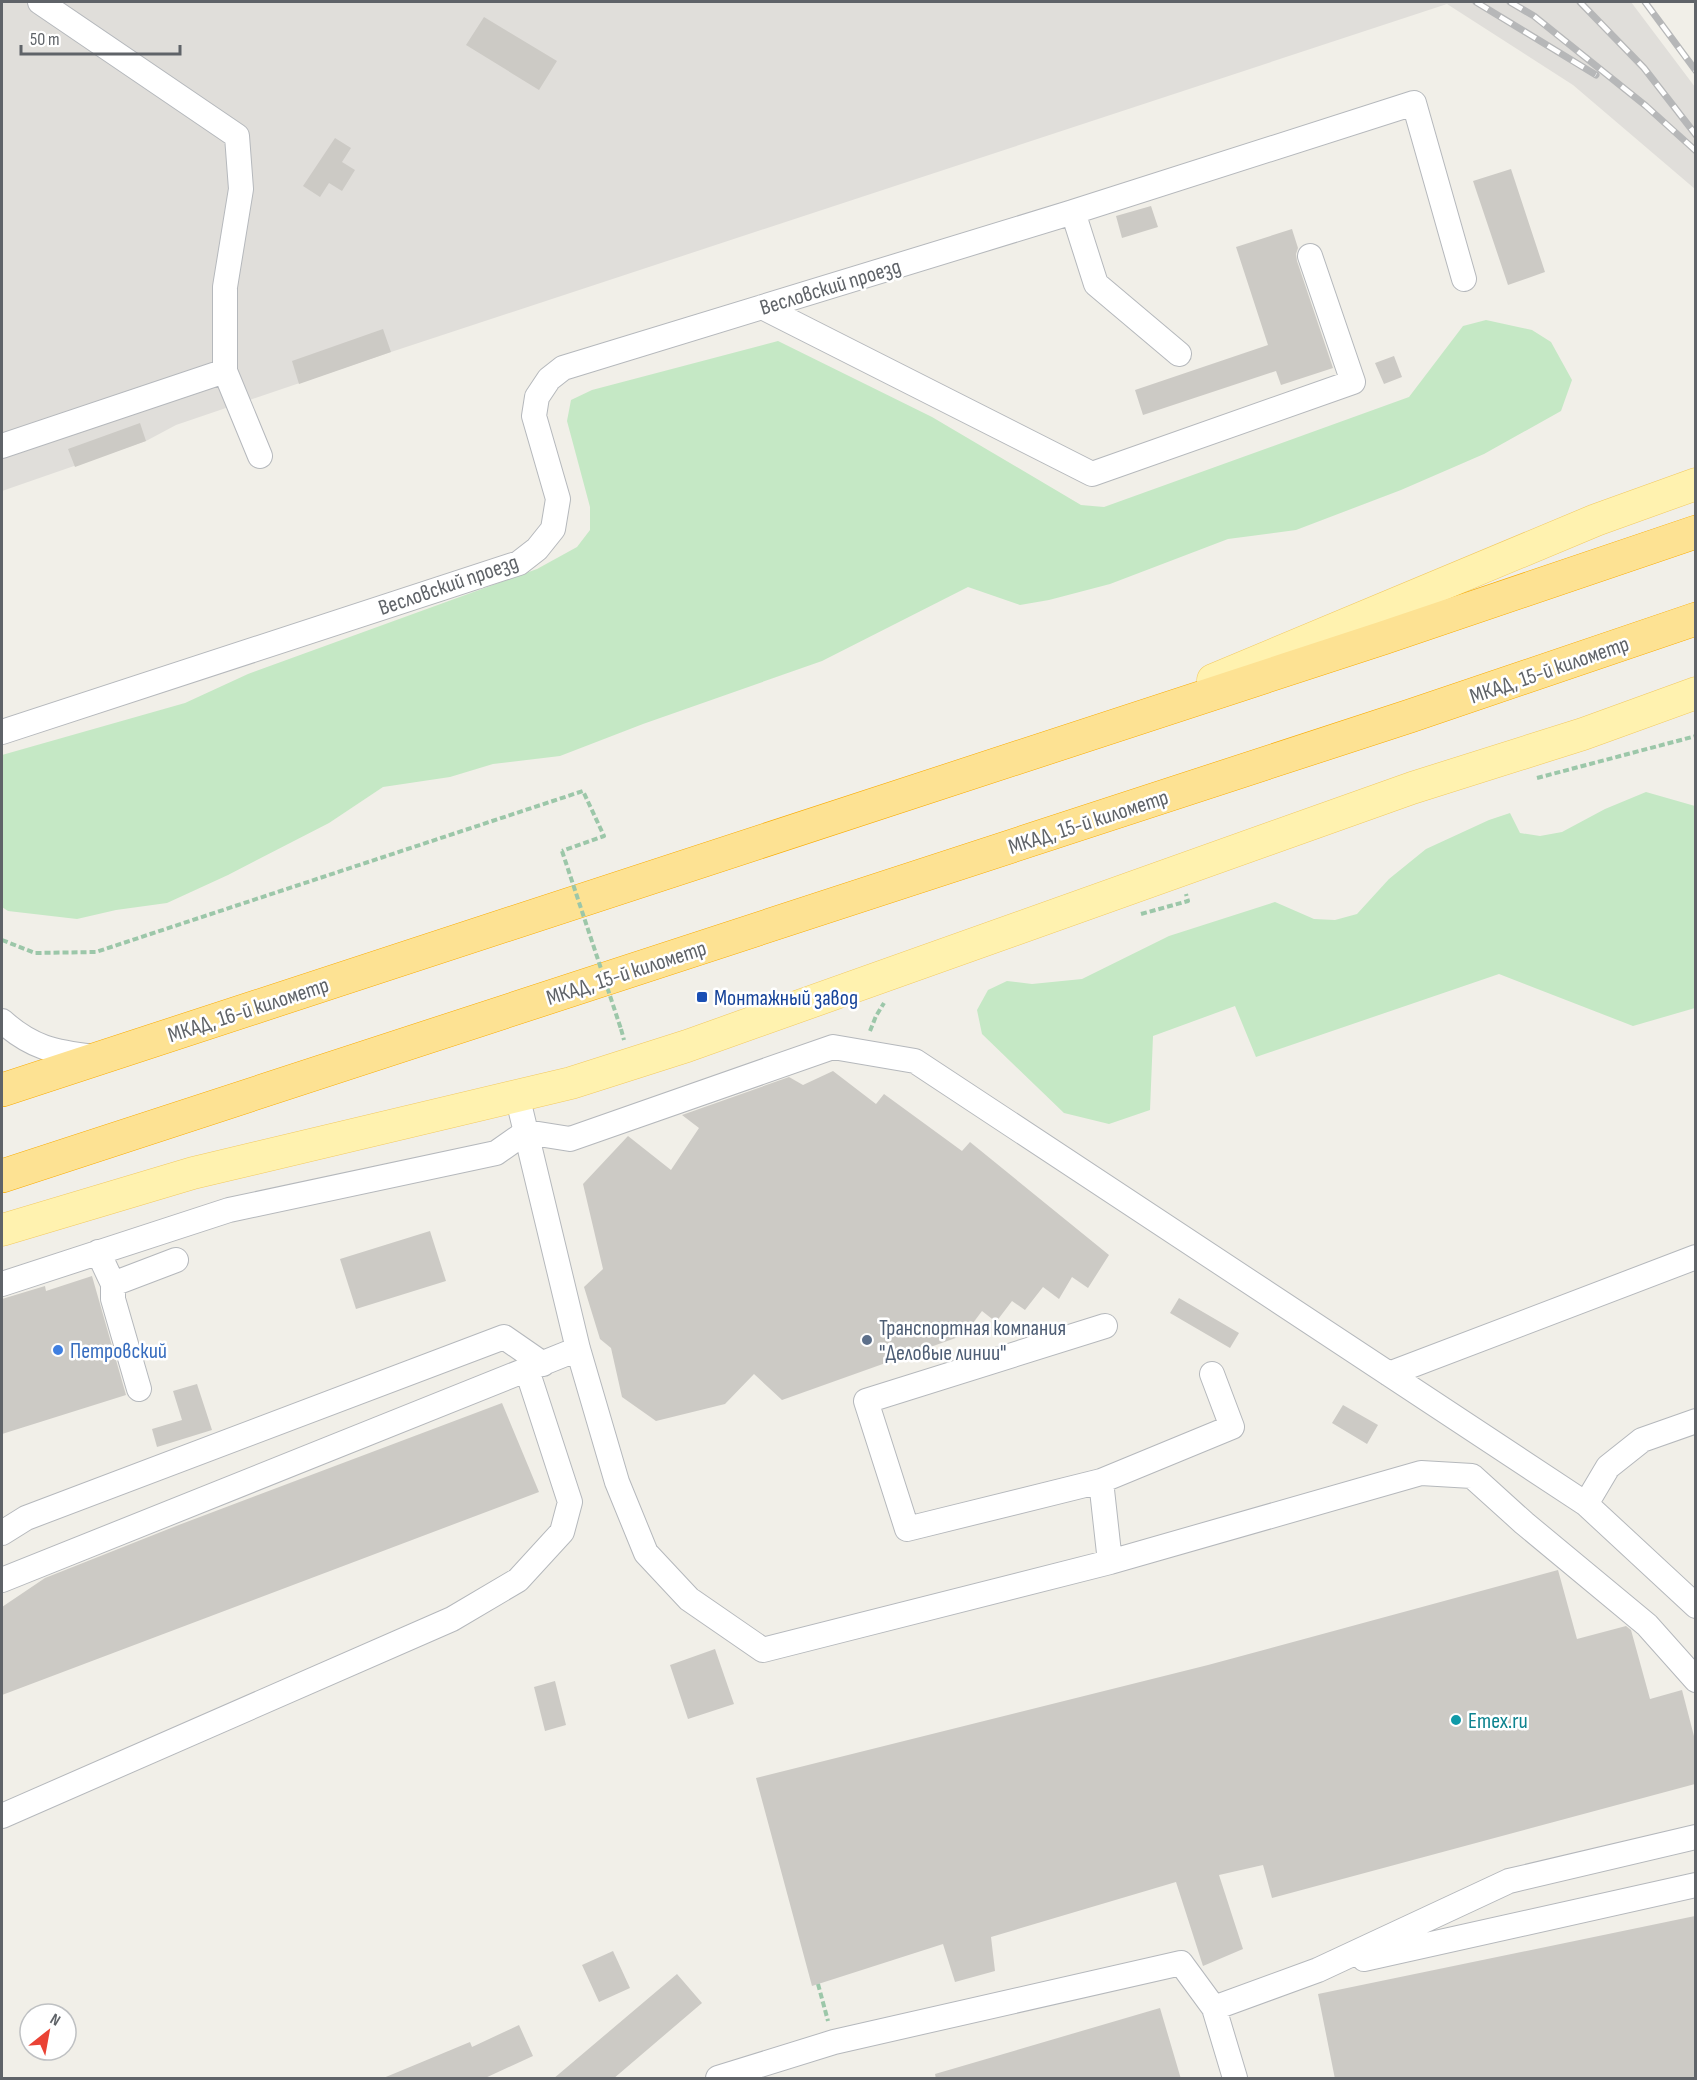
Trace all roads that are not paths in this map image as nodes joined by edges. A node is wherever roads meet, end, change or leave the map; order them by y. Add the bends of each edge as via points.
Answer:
1 (40, 2) edge
2 (1073, 212) junction
3 (1310, 256) dead end
4 (1464, 279) dead end
5 (762, 307) junction
6 (1179, 354) dead end
7 (225, 371) junction
8 (2, 446) edge
9 (260, 456) dead end
10 (1695, 484) edge
11 (1695, 532) edge
12 (1695, 619) edge
13 (1695, 693) edge
14 (2, 732) edge
15 (1079, 737) junction
16 (2, 1021) edge
17 (99, 1057) junction
18 (2, 1090) edge
19 (516, 1095) junction
20 (526, 1132) junction
21 (2, 1176) edge
22 (2, 1230) edge
23 (98, 1252) junction
24 (1695, 1257) edge
25 (176, 1260) dead end
26 (2, 1284) edge
27 (113, 1284) junction
28 (1105, 1326) dead end
29 (578, 1349) junction
30 (535, 1367) junction
31 (1212, 1374) dead end
32 (1389, 1374) junction
33 (139, 1389) dead end
34 (1695, 1420) edge
35 (1101, 1481) junction
36 (1586, 1504) junction
37 (2, 1533) edge
38 (1110, 1562) junction
39 (2, 1580) edge
40 (1695, 1606) edge
41 (1695, 1680) edge
42 (2, 1816) edge
43 (1695, 1837) edge
44 (1695, 1885) edge
45 (1318, 1970) junction
46 (1214, 2008) junction
47 (718, 2079) edge
48 (1235, 2079) edge

1 - 7 street via 237,136 241,189 225,287
2 - 4 street, Весловский проезд via 1414,103
2 - 5 street, Весловский проезд
2 - 6 street via 1096,284
3 - 5 street via 1353,382 1092,474
5 - 14 street, Весловский проезд via 563,368 549,379 537,397 534,416 558,499 553,529 519,563
7 - 8 street
7 - 9 street
10 - 15 main road via 1596,520
11 - 15 highway
12 - 21 highway, МКАД, 15-й километр via 1410,716
13 - 19 main road via 1583,734 1412,788 687,1046 571,1083
15 - 17 highway, МКАД, 16-й километр
16 - 17 street via 18,1035 57,1053
17 - 18 highway, МКАД, 16-й километр
19 - 20 street
19 - 22 main road via 193,1173
20 - 23 street via 496,1153 229,1210
20 - 29 street
20 - 32 street via 570,1139 833,1047 915,1061
23 - 26 street
23 - 27 street
24 - 32 street
25 - 27 street
27 - 33 street via 113,1299
28 - 35 street via 866,1401 907,1529
29 - 30 street
29 - 38 street via 617,1482 646,1554 690,1599 763,1650
30 - 37 street via 504,1337 26,1518
30 - 39 street
30 - 42 street via 570,1502 562,1532 518,1580 452,1619
31 - 35 street via 1232,1427
32 - 36 street
34 - 36 street via 1642,1440 1608,1467
35 - 38 street
36 - 40 street
38 - 41 street via 1421,1473 1472,1476 1647,1625
43 - 45 street via 1509,1881
44 - 45 street
45 - 46 street
46 - 47 street via 1181,1964 834,2042
46 - 48 street

